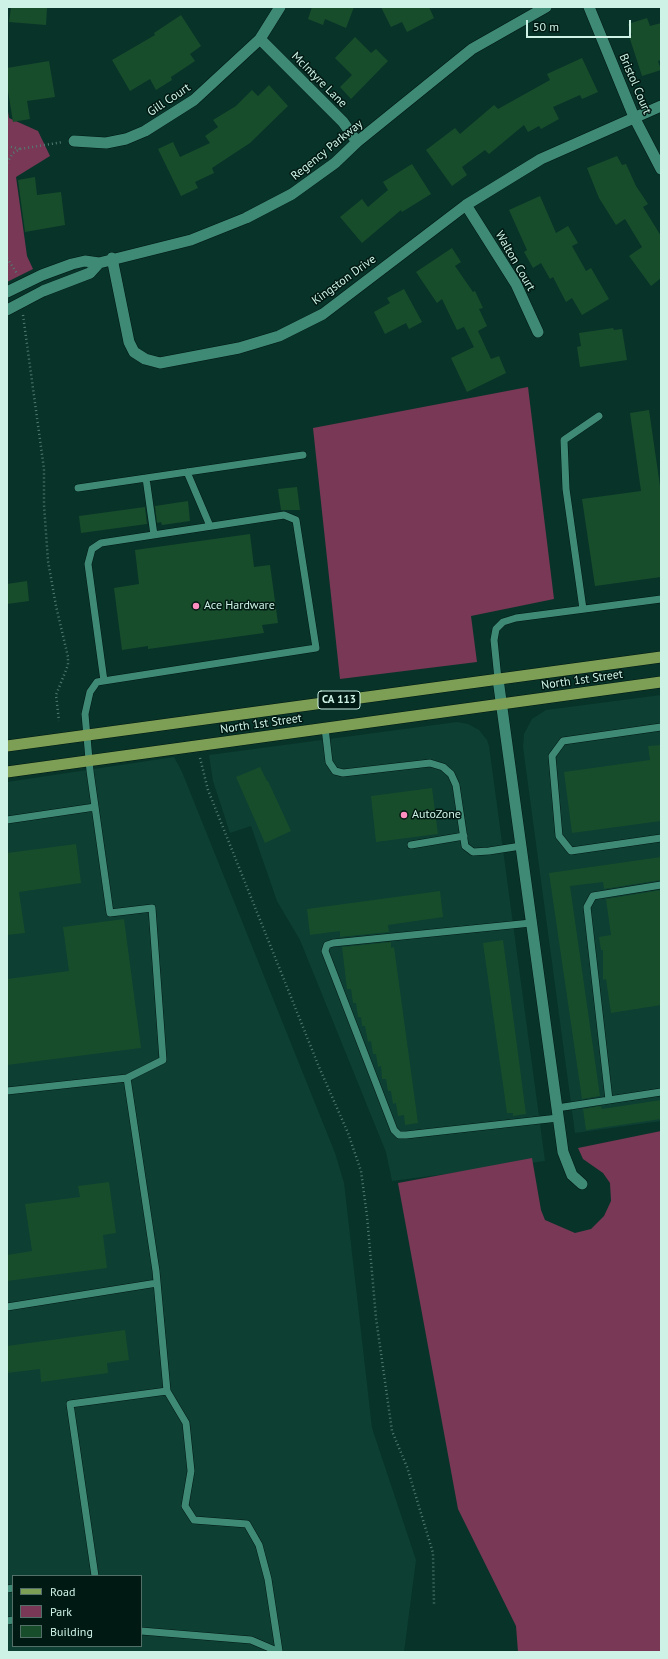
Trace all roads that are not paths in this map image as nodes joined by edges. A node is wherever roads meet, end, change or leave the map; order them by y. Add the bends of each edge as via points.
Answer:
1 (280, 7) edge
2 (546, 7) edge
3 (589, 7) edge
4 (260, 39) junction
5 (661, 106) edge
6 (634, 117) junction
7 (74, 140) road end
8 (357, 142) junction
9 (661, 169) edge
10 (466, 205) junction
11 (112, 258) junction
12 (99, 263) junction
13 (7, 292) edge
14 (7, 310) edge
15 (538, 332) dead end
16 (599, 416) dead end
17 (303, 455) dead end
18 (187, 472) junction
19 (146, 478) junction
20 (78, 488) dead end
21 (210, 526) junction
22 (154, 535) junction
23 (661, 599) edge
24 (583, 609) junction
25 (661, 657) edge
26 (498, 679) junction
27 (104, 681) junction
28 (661, 682) edge
29 (501, 704) junction
30 (661, 727) edge
31 (325, 728) junction
32 (86, 735) junction
33 (7, 746) edge
34 (89, 761) junction
35 (7, 772) edge
36 (95, 807) junction
37 (7, 820) edge
38 (464, 836) junction
39 (661, 838) edge
40 (411, 845) dead end
41 (521, 846) junction
42 (661, 885) edge
43 (531, 923) junction
44 (127, 1078) junction
45 (7, 1091) edge
46 (661, 1092) edge
47 (609, 1100) junction
48 (558, 1113) junction
49 (582, 1184) dead end
50 (157, 1283) junction
51 (7, 1307) edge
52 (167, 1391) junction
53 (95, 1575) edge
54 (142, 1631) edge
55 (279, 1652) edge

1 - 4 street, Gill Court
2 - 8 street, Regency Parkway via 472,49
3 - 6 street, Bristol Court
4 - 7 street, Gill Court via 194,100 145,131 106,143
4 - 8 street, McIntyre Lane via 343,122
5 - 6 street, Kingston Drive
6 - 9 street, Bristol Court
6 - 10 street, Kingston Drive via 541,159
8 - 11 street, Regency Parkway via 335,163 292,194 246,218 191,240
10 - 11 street, Kingston Drive via 323,314 279,336 239,348 160,363 145,359 134,352 129,342
10 - 15 street, Walton Court via 516,284
11 - 12 street, Regency Parkway
12 - 13 street, Regency Parkway via 85,261 56,269
12 - 14 street, Regency Parkway via 90,274 43,291
16 - 24 lane via 564,440 566,489
17 - 18 lane
18 - 19 lane
18 - 21 lane
19 - 20 lane
19 - 22 lane
21 - 22 lane
21 - 27 lane via 284,515 296,520 316,648
22 - 27 lane via 101,543 92,549 88,564
23 - 24 lane
24 - 26 lane via 503,622 496,629 494,640
25 - 26 main road, North 1st Street / CA 113
26 - 29 street
26 - 32 main road, North 1st Street / CA 113
27 - 32 lane via 97,682 90,692 85,714
28 - 29 main road, North 1st Street / CA 113
29 - 31 main road, North 1st Street / CA 113
29 - 41 street
30 - 39 lane via 563,741 552,756 559,836 571,851
31 - 34 main road, North 1st Street / CA 113
31 - 38 lane via 329,762 335,772 430,763 443,767 452,774 456,785
32 - 33 main road, North 1st Street / CA 113
32 - 34 lane
34 - 35 main road, North 1st Street / CA 113
34 - 36 lane
36 - 37 lane
36 - 44 lane via 110,913 152,908 163,1060
38 - 40 lane
38 - 41 lane via 465,846 472,852
41 - 43 street
42 - 47 lane via 593,896 587,907
43 - 48 street
43 - 48 lane via 333,943 327,945 325,951 394,1130 399,1135
44 - 45 lane
44 - 50 lane
46 - 47 lane
47 - 48 lane
48 - 49 street via 563,1152 572,1175
50 - 51 lane
50 - 52 lane
52 - 53 lane via 70,1404
52 - 55 lane via 186,1423 191,1471 185,1506 194,1520 246,1524 259,1544 268,1579
54 - 55 lane via 251,1640

